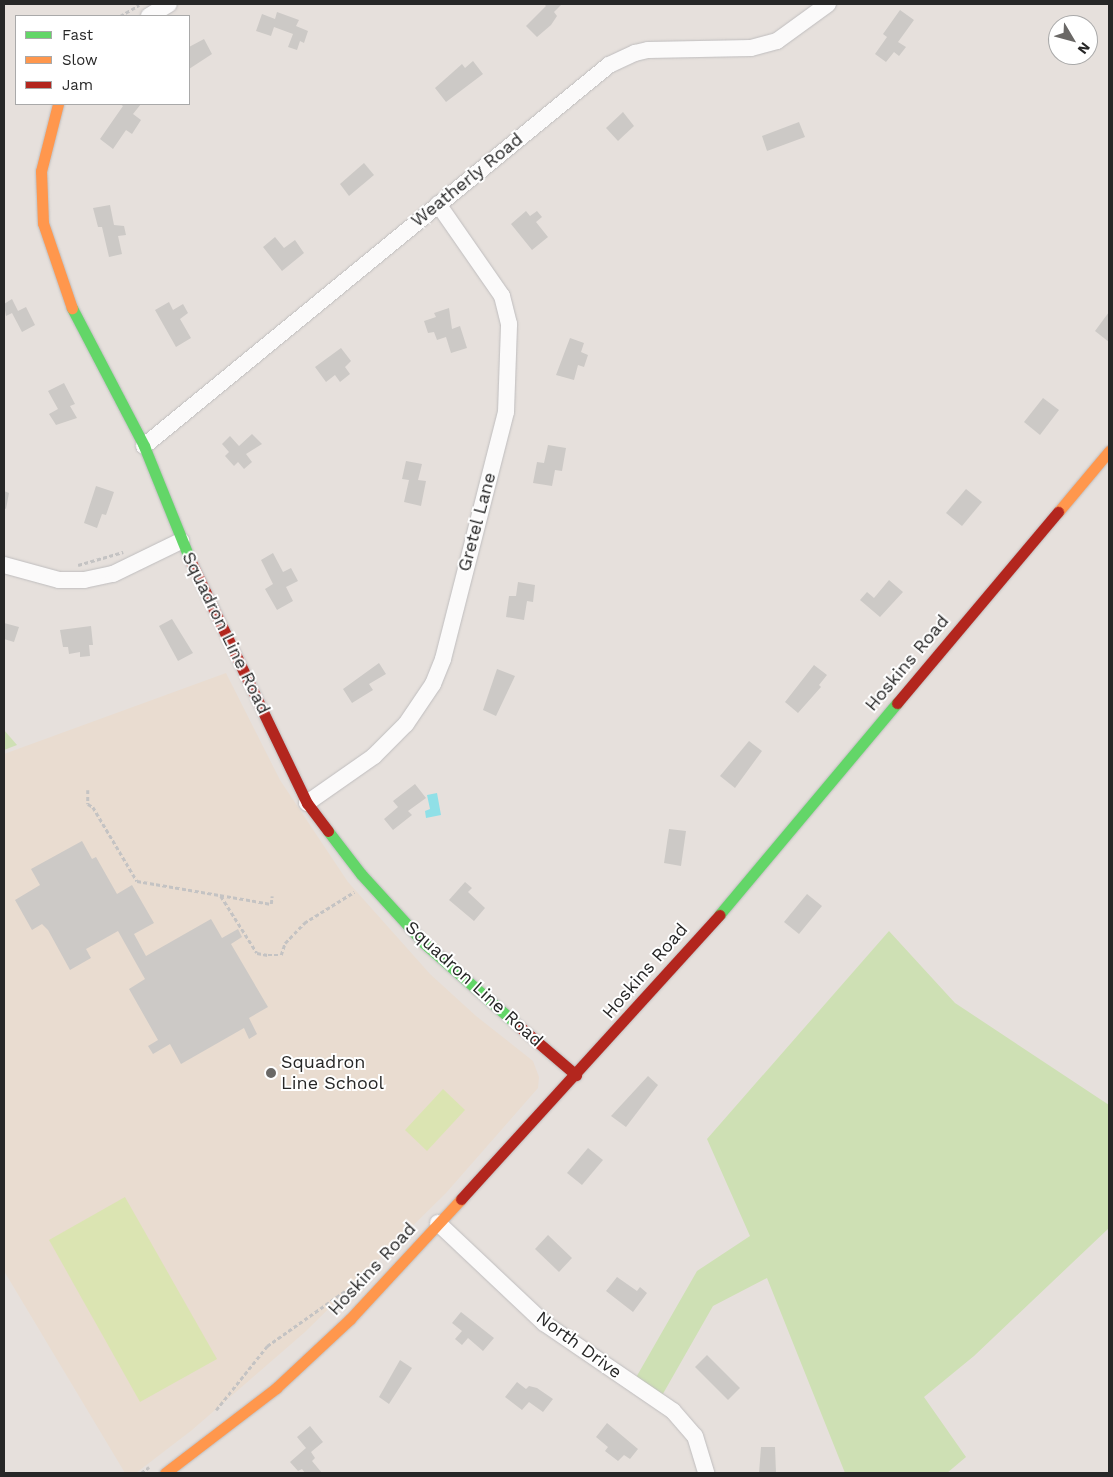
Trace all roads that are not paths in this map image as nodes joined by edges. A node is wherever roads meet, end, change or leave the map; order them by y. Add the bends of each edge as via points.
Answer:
1 (169, 4) edge
2 (828, 4) edge
3 (151, 15) edge
4 (58, 105) edge
5 (438, 204) junction
6 (144, 446) junction
7 (1109, 451) edge
8 (181, 540) junction
9 (4, 565) edge
10 (307, 802) junction
11 (576, 1075) junction
12 (438, 1224) junction
13 (165, 1473) edge
14 (706, 1473) edge

1 - 3 street
2 - 5 street, Weatherly Road via 787,36 751,48 648,50 622,58
4 - 6 street, Squadron Line Road via 40,171 43,223 66,295
5 - 6 street, Weatherly Road
5 - 10 street, Gretel Lane via 502,296 510,324 506,412 443,659 433,684 406,724 374,756
6 - 8 street, Squadron Line Road
7 - 11 street, Hoskins Road via 738,893
8 - 9 street via 113,574 84,580 59,580
8 - 10 street, Squadron Line Road
10 - 11 street, Squadron Line Road via 361,874 424,943
11 - 12 street, Hoskins Road
12 - 13 street, Hoskins Road via 310,1357
12 - 14 street, North Drive via 544,1323 673,1411 695,1436

